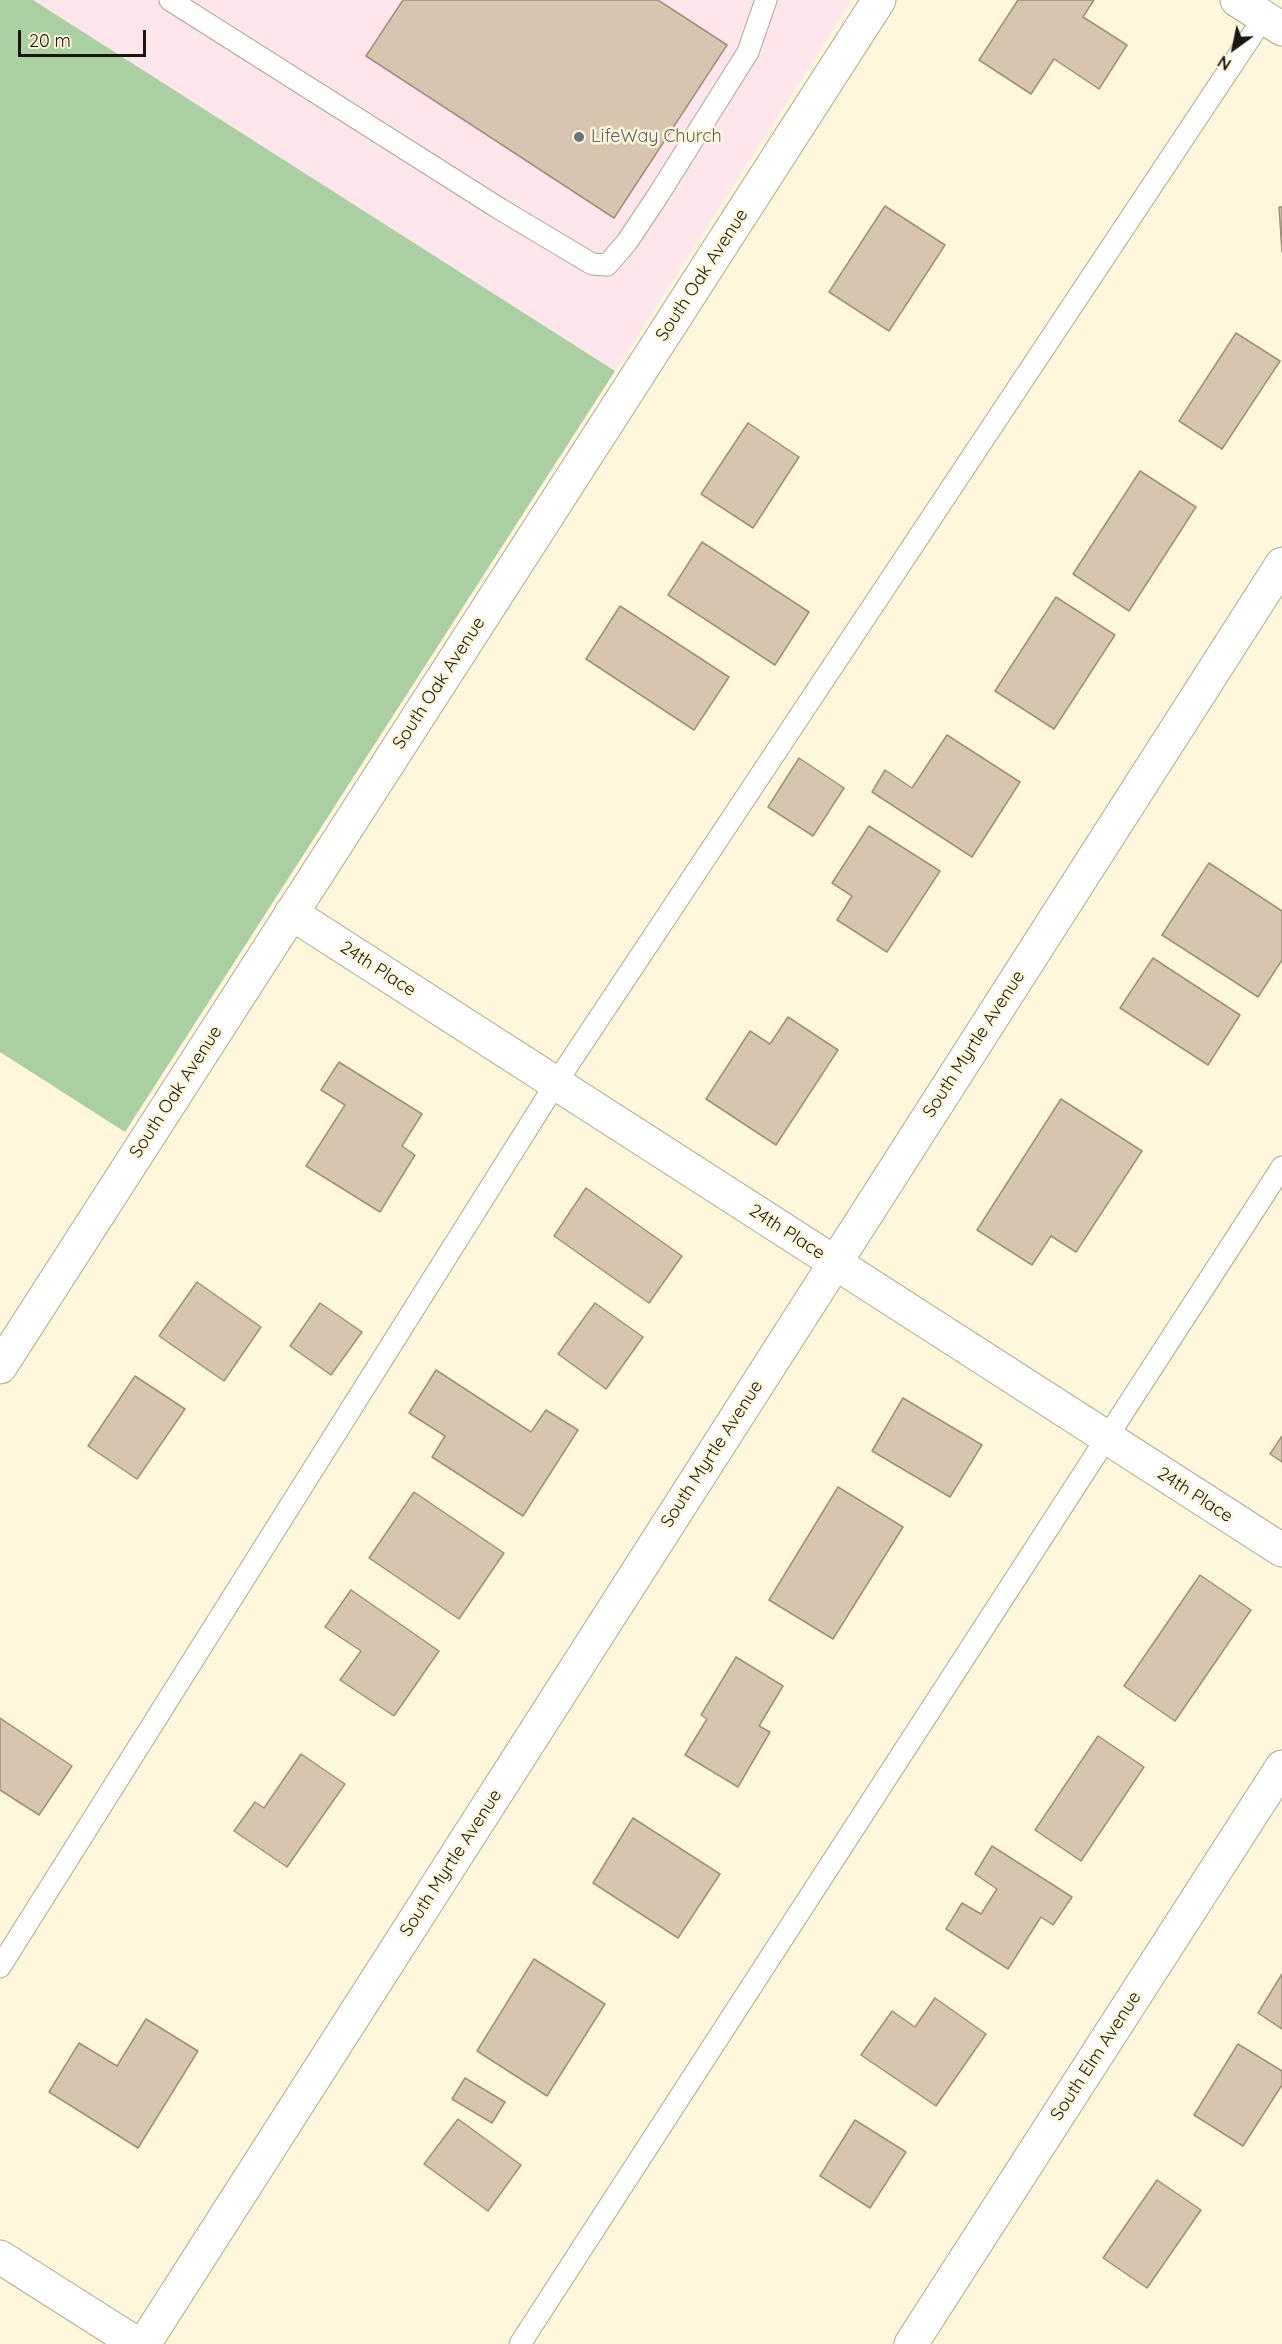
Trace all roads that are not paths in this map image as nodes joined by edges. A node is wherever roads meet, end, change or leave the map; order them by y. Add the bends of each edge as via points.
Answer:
1 (170, 0) edge
2 (766, 0) edge
3 (879, 0) edge
4 (1266, 16) edge
5 (1282, 564) edge
6 (291, 913) junction
7 (556, 1083) junction
8 (1282, 1167) edge
9 (835, 1263) junction
10 (0, 1367) edge
11 (1108, 1438) junction
12 (1282, 1550) edge
13 (1282, 1767) edge
14 (0, 1967) edge
15 (0, 2257) edge
16 (136, 2344) edge
17 (144, 2344) edge
18 (520, 2344) edge
19 (911, 2344) edge

1 - 2 lane via 591,264 607,265 657,197 748,52
3 - 6 street, South Oak Avenue
4 - 7 lane
5 - 9 street, South Myrtle Avenue
6 - 7 street, 24th Place
6 - 10 street, South Oak Avenue
7 - 9 street, 24th Place
7 - 14 lane
8 - 11 lane
9 - 11 street, 24th Place
9 - 17 street, South Myrtle Avenue
11 - 12 street, 24th Place
11 - 18 lane
13 - 19 street, South Elm Avenue
15 - 16 street

